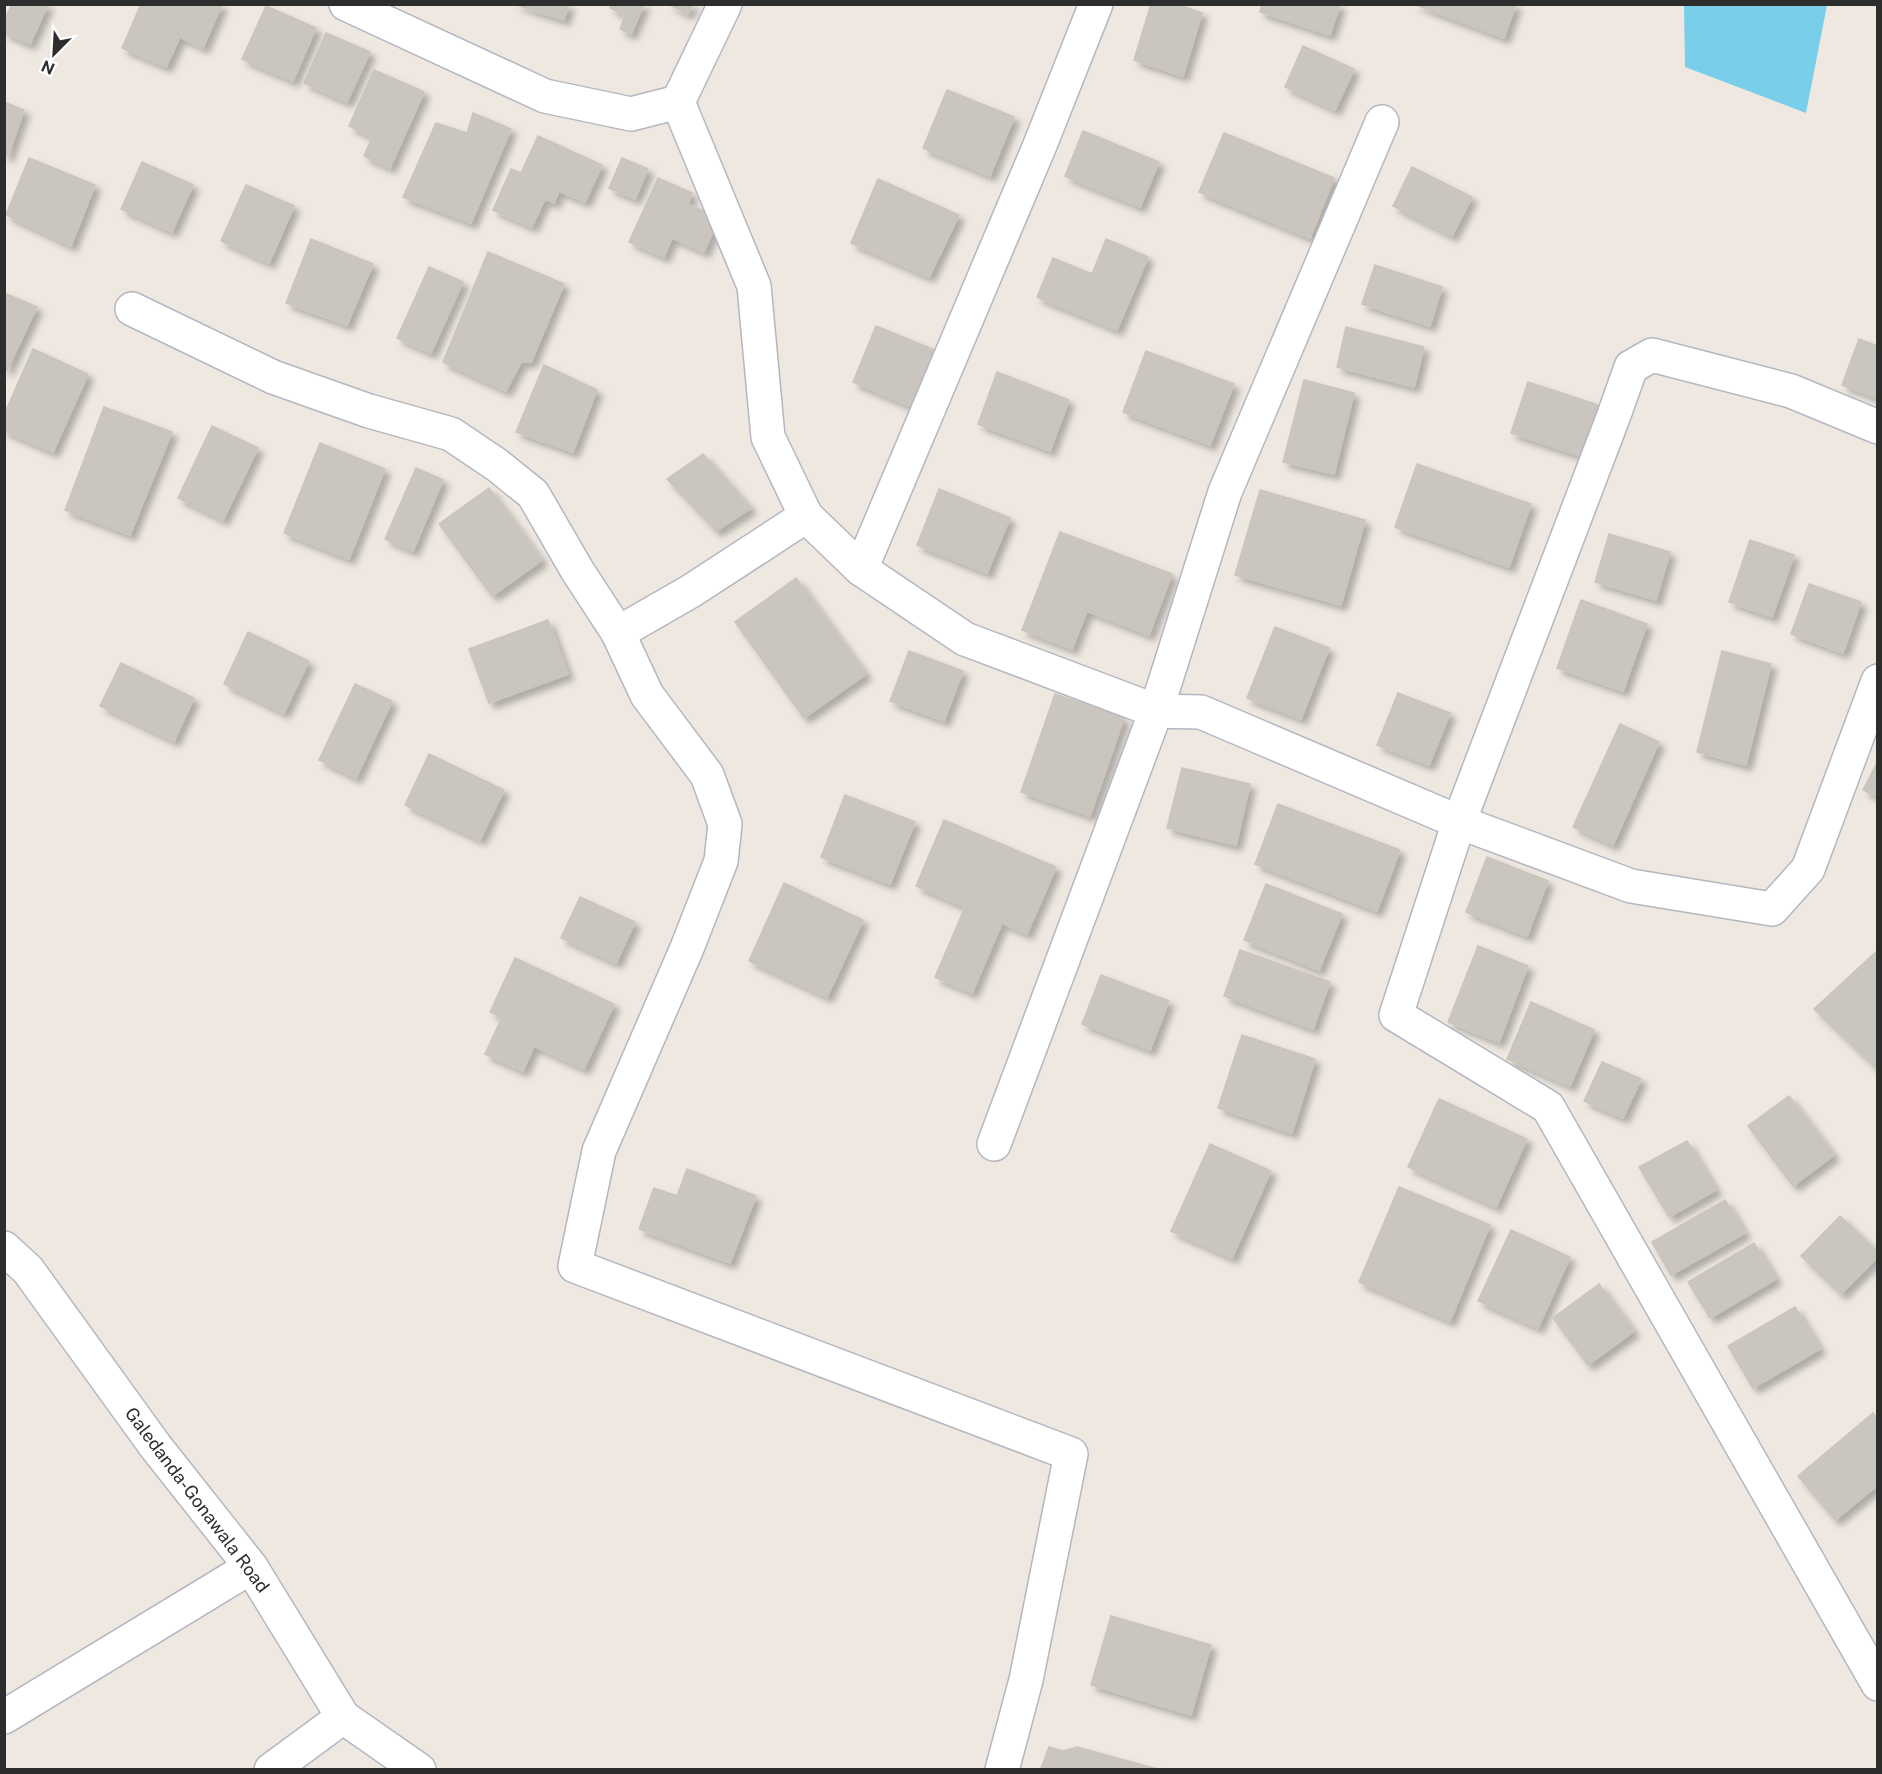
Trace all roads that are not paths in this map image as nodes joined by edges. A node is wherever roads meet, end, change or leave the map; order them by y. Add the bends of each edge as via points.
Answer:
1 (346, 4) edge
2 (725, 4) edge
3 (1096, 4) edge
4 (678, 102) junction
5 (1382, 122) dead end
6 (132, 309) dead end
7 (1878, 427) edge
8 (806, 516) junction
9 (861, 569) junction
10 (618, 633) junction
11 (1878, 681) edge
12 (1156, 711) junction
13 (1459, 822) junction
14 (994, 1144) dead end
15 (4, 1248) edge
16 (251, 1567) junction
17 (1878, 1684) edge
18 (4, 1717) edge
19 (343, 1717) junction
20 (271, 1770) edge
21 (419, 1770) edge
22 (1002, 1770) edge

1 - 4 street via 545,96 631,114
2 - 4 street
3 - 9 street
4 - 8 street via 754,286 768,437
5 - 12 street via 1225,492
6 - 10 street via 273,377 369,411 451,434 533,494
7 - 13 street via 1791,390 1652,355 1631,367
8 - 9 street
8 - 10 street
9 - 12 street via 965,639
10 - 22 street via 647,695 707,775 725,824 721,861 599,1151 575,1266 1071,1454 1026,1680
11 - 13 street via 1808,869 1772,909 1631,886
12 - 13 street via 1201,711
12 - 14 street
13 - 17 street via 1396,1015 1548,1107
15 - 16 street, Galedanda-Gonawala Road via 28,1270 156,1447
16 - 18 street
16 - 19 street, Galedanda-Gonawala Road
19 - 20 street
19 - 21 street, Galedanda-Gonawala Road

